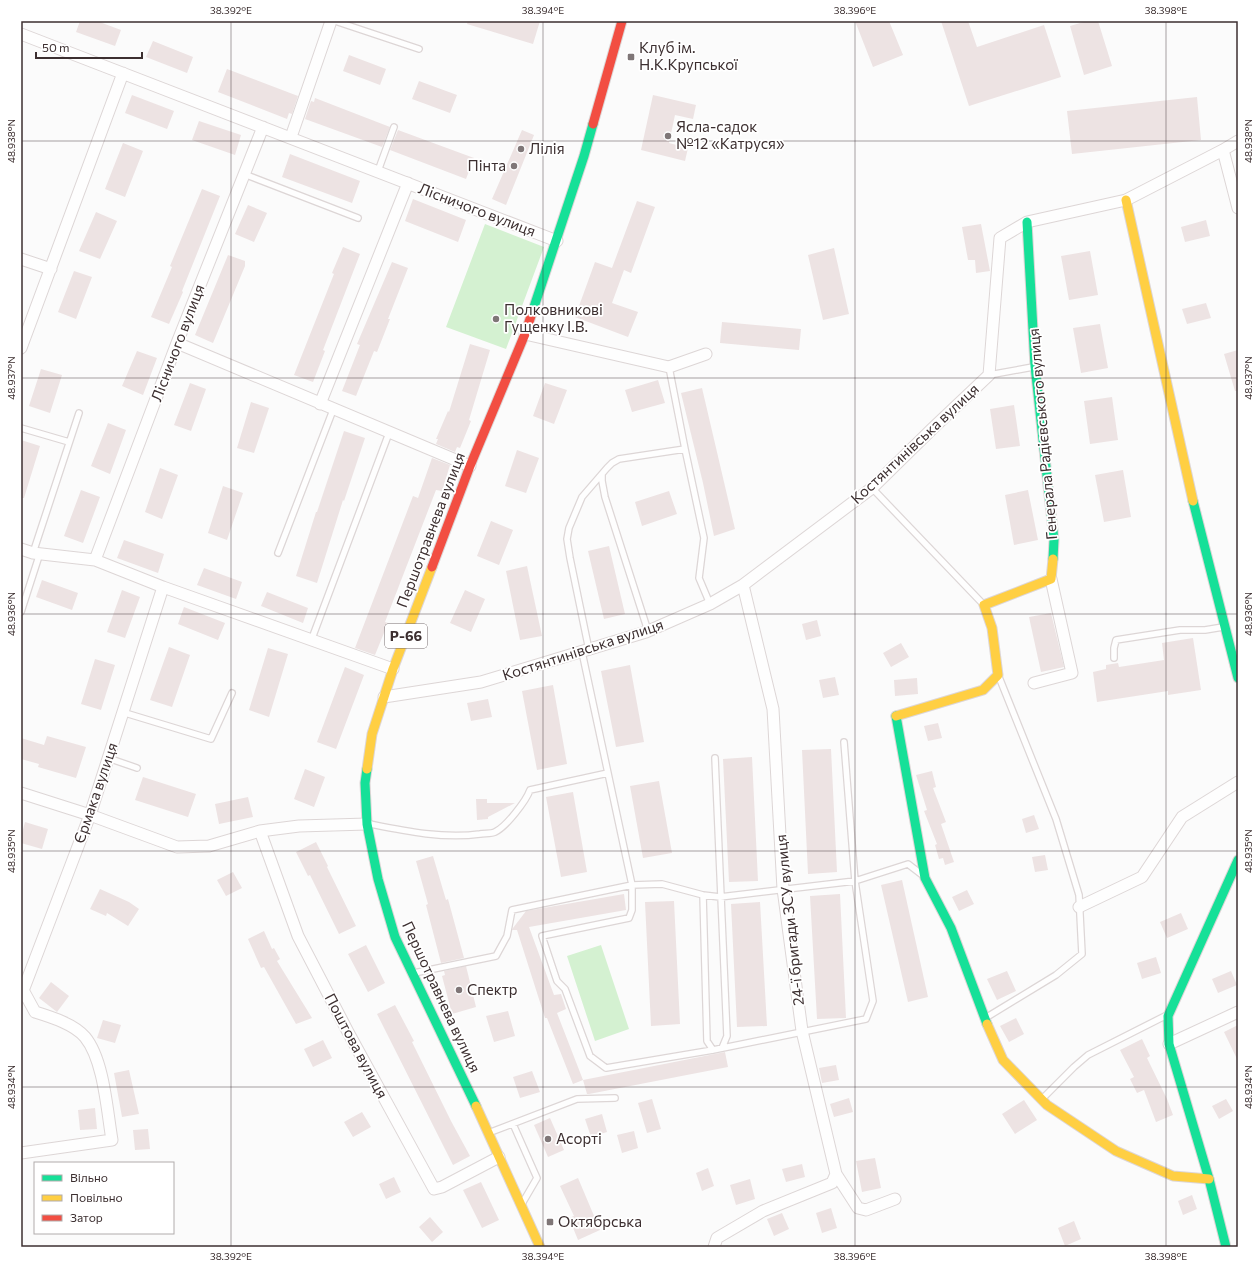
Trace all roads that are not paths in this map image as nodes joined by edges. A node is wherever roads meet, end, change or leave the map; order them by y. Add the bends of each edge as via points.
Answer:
1 (331, 21) edge
2 (335, 21) edge
3 (622, 21) edge
4 (21, 34) edge
5 (419, 49) dead end
6 (123, 73) junction
7 (263, 127) junction
8 (394, 127) dead end
9 (291, 137) junction
10 (1238, 141) edge
11 (1224, 150) junction
12 (378, 171) junction
13 (244, 174) junction
14 (408, 183) junction
15 (1126, 200) junction
16 (1238, 208) edge
17 (358, 218) dead end
18 (1027, 222) junction
19 (557, 241) junction
20 (21, 259) edge
21 (51, 269) junction
22 (526, 334) junction
23 (177, 343) junction
24 (21, 348) edge
25 (706, 354) dead end
26 (1035, 366) junction
27 (669, 367) junction
28 (989, 375) junction
29 (320, 404) junction
30 (334, 410) junction
31 (79, 413) dead end
32 (21, 428) edge
33 (389, 433) junction
34 (70, 442) junction
35 (685, 448) junction
36 (470, 466) junction
37 (602, 474) junction
38 (872, 488) junction
39 (21, 549) edge
40 (37, 553) junction
41 (278, 553) dead end
42 (95, 560) junction
43 (1051, 579) junction
44 (743, 585) junction
45 (163, 587) junction
46 (710, 604) junction
47 (984, 605) junction
48 (21, 612) edge
49 (1226, 626) junction
50 (648, 631) junction
51 (311, 641) junction
52 (585, 651) junction
53 (1114, 658) dead end
54 (393, 669) junction
55 (998, 675) junction
56 (1238, 678) edge
57 (1034, 683) dead end
58 (232, 693) dead end
59 (384, 697) junction
60 (122, 712) junction
61 (844, 742) dead end
62 (108, 758) junction
63 (714, 758) dead end
64 (137, 768) dead end
65 (608, 773) junction
66 (1238, 782) edge
67 (21, 793) edge
68 (90, 815) junction
69 (367, 824) junction
70 (260, 830) junction
71 (1238, 860) edge
72 (925, 878) junction
73 (855, 881) junction
74 (632, 885) junction
75 (783, 889) junction
76 (703, 895) junction
77 (720, 897) junction
78 (1080, 907) junction
79 (412, 973) junction
80 (22, 993) edge
81 (1238, 1012) edge
82 (1169, 1014) junction
83 (985, 1018) junction
84 (802, 1031) junction
85 (1169, 1044) junction
86 (722, 1048) junction
87 (713, 1050) junction
88 (615, 1098) dead end
89 (1042, 1100) junction
90 (513, 1124) junction
91 (489, 1133) junction
92 (21, 1153) edge
93 (499, 1156) junction
94 (836, 1174) junction
95 (1209, 1179) junction
96 (895, 1199) dead end
97 (521, 1206) junction
98 (540, 1247) edge
99 (714, 1247) edge
100 (1226, 1247) edge

1 - 9 street
2 - 5 lane
3 - 19 street, Першотравнева вулиця / Р-66
4 - 6 street, Лісничого вулиця
6 - 7 street, Лісничого вулиця
6 - 21 street
7 - 9 street, Лісничого вулиця
7 - 13 street, Лісничого вулиця
8 - 12 lane
9 - 12 street, Лісничого вулиця
10 - 11 street, Костянтинівська вулиця
11 - 15 street, Костянтинівська вулиця
11 - 16 street
12 - 14 street, Лісничого вулиця
13 - 17 lane
13 - 23 street, Лісничого вулиця
14 - 19 street, Лісничого вулиця
14 - 29 street
15 - 18 street, Костянтинівська вулиця
15 - 49 street via 1190,487
18 - 26 street, Генерала Радієвського вулиця
18 - 28 street, Костянтинівська вулиця via 1000,238
19 - 22 street, Першотравнева вулиця / Р-66
20 - 21 street
21 - 24 street
22 - 27 street
22 - 36 street, Першотравнева вулиця / Р-66
23 - 29 street
23 - 42 street, Лісничого вулиця
25 - 27 street
26 - 28 lane
26 - 43 street, Генерала Радієвського вулиця via 1054,540
27 - 35 lane
28 - 38 street, Костянтинівська вулиця
29 - 30 street
30 - 33 street
30 - 41 lane
31 - 34 lane
32 - 34 lane
33 - 36 street
33 - 51 lane
34 - 40 lane
35 - 37 lane via 619,459
35 - 46 lane via 704,538 699,578
36 - 54 street, Першотравнева вулиця / Р-66
37 - 50 lane via 605,496
37 - 52 lane via 582,498 567,539
38 - 44 street, Костянтинівська вулиця
38 - 47 lane
39 - 40 street
40 - 42 street
40 - 48 lane
42 - 45 street
43 - 47 street
43 - 57 street via 1072,674
44 - 46 street, Костянтинівська вулиця
44 - 75 street, 24-ї бригади ЗСУ вулиця via 773,709
45 - 51 street
45 - 60 street, Єрмака вулиця
46 - 50 street, Костянтинівська вулиця
47 - 55 street via 992,628
49 - 53 lane via 1116,640
49 - 56 street
50 - 52 street, Костянтинівська вулиця
51 - 54 street
52 - 59 street, Костянтинівська вулиця via 481,682
52 - 65 lane
54 - 59 street, Першотравнева вулиця / Р-66
55 - 72 street via 984,690 896,715
55 - 78 lane via 1056,819 1079,895
58 - 60 lane via 211,740
59 - 69 street, Першотравнева вулиця / Р-66 via 372,734 365,782
60 - 62 street, Єрмака вулиця
61 - 73 lane
62 - 64 lane
62 - 68 street, Єрмака вулиця
63 - 77 lane
65 - 69 lane via 530,790 527,798 509,820 495,832 444,835 408,832
65 - 74 lane
66 - 78 street via 1182,817 1142,877
67 - 68 street
68 - 70 street via 178,847 209,846
68 - 80 street, Єрмака вулиця
69 - 70 street
69 - 79 street, Першотравнева вулиця / Р-66 via 378,879 395,938
70 - 93 street, Поштова вулиця via 298,936 434,1189
71 - 82 street
72 - 73 lane via 908,864
72 - 83 street via 951,928
73 - 75 lane
73 - 84 lane via 873,1001 869,1013 866,1019
74 - 76 lane via 662,884
74 - 79 lane via 512,910 507,936 496,956
74 - 87 lane via 632,910 629,918 542,936 557,981 565,989 590,1056 606,1068
75 - 77 lane
75 - 84 street, 24-ї бригади ЗСУ вулиця
76 - 77 lane
76 - 87 lane via 708,1041
77 - 86 lane via 727,1036
78 - 83 lane via 1082,954 1056,975
79 - 91 street, Першотравнева вулиця / Р-66
80 - 92 street via 36,1012 56,1018 70,1026 84,1036 92,1049 99,1064 112,1140
81 - 85 street
82 - 85 street
82 - 89 lane via 1088,1056
83 - 89 street via 1003,1060
84 - 86 lane
84 - 94 street, 24-ї бригади ЗСУ вулиця
85 - 95 street
86 - 87 lane
88 - 90 lane via 577,1099
89 - 95 street via 1116,1151 1173,1176
90 - 91 lane
90 - 97 lane via 537,1178
91 - 93 street, Першотравнева вулиця / Р-66
93 - 97 street, Першотравнева вулиця / Р-66
94 - 96 street, 24-ї бригади ЗСУ вулиця via 858,1208 866,1210
94 - 99 street via 832,1184 763,1211 717,1238
95 - 100 street
97 - 98 street, Першотравнева вулиця / Р-66

